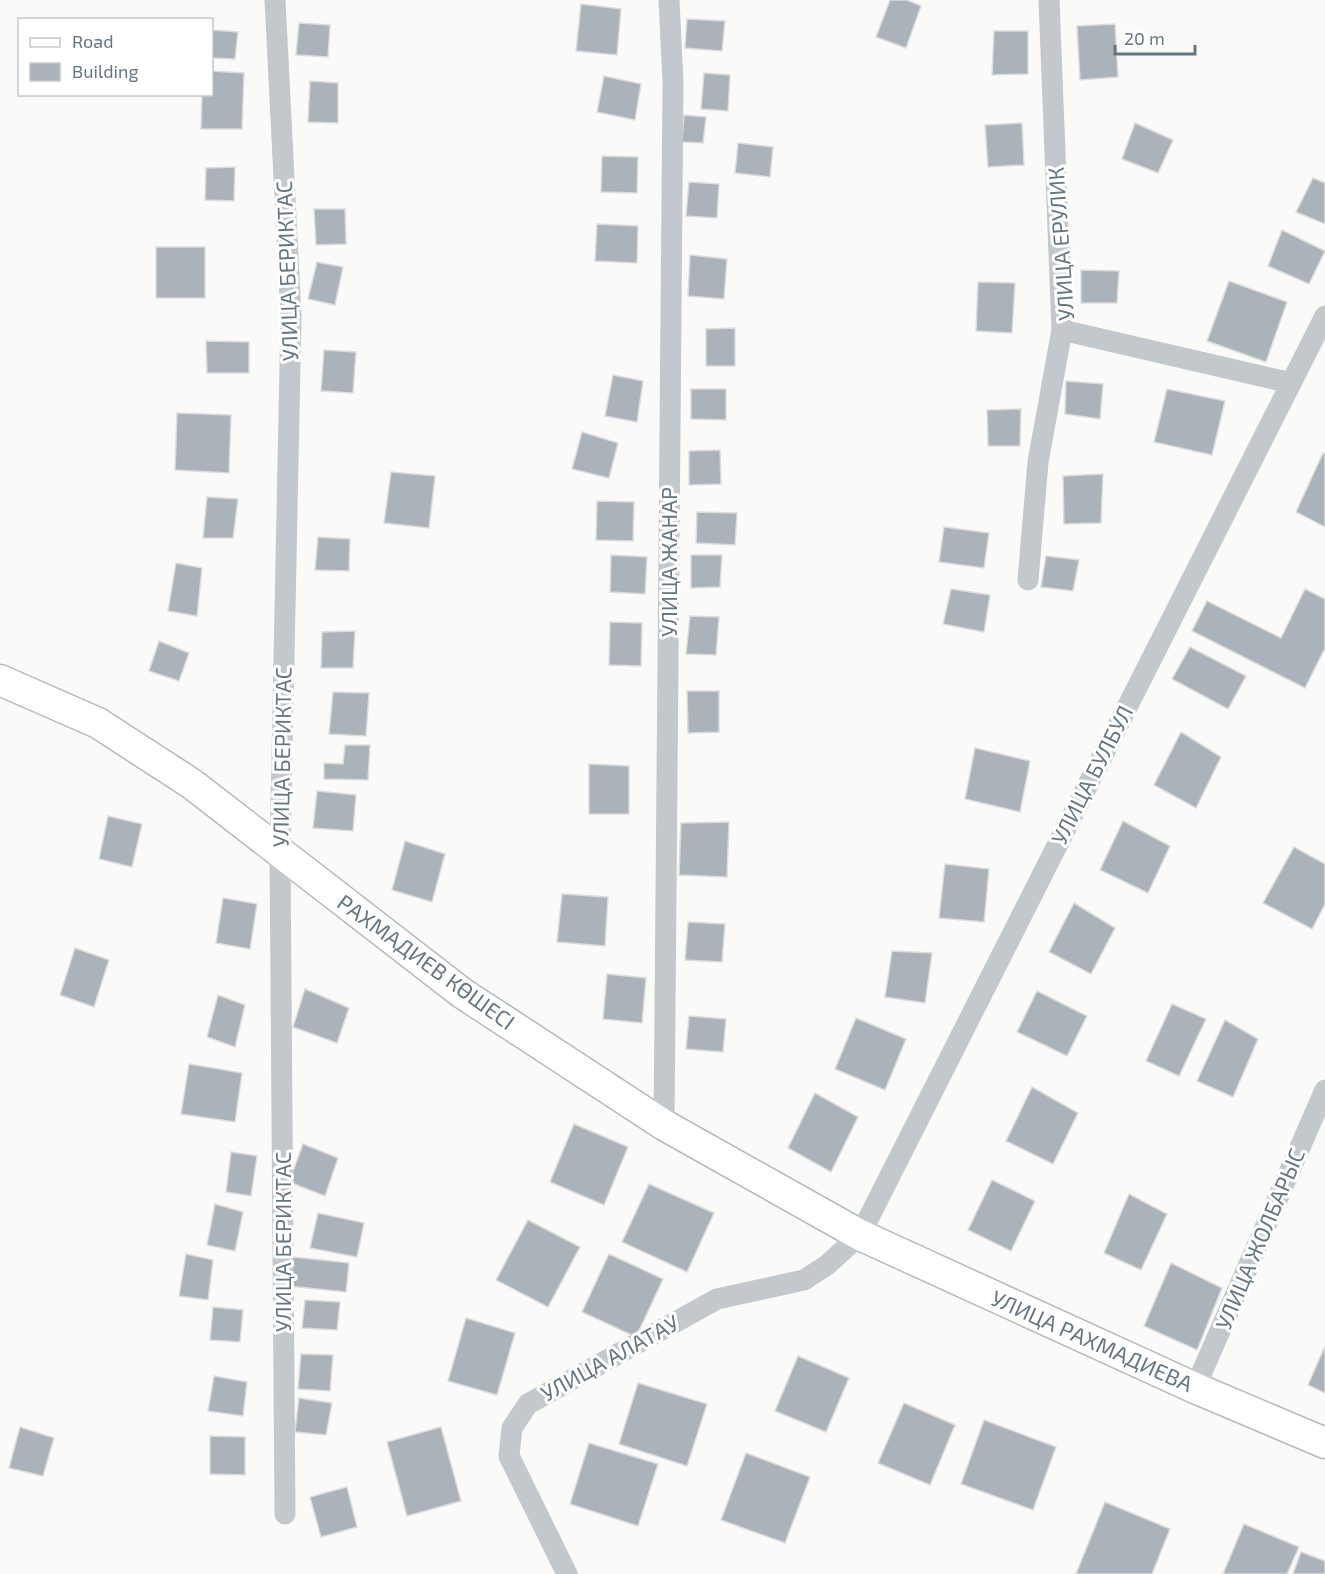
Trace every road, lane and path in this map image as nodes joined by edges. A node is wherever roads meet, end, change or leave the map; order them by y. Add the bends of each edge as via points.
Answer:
1 (275, 0) edge
2 (669, 0) edge
3 (1049, 0) edge
4 (1325, 316) edge
5 (1062, 330) junction
6 (1291, 383) junction
7 (1028, 580) dead end
8 (0, 680) edge
9 (280, 854) junction
10 (1325, 1090) edge
11 (664, 1125) junction
12 (860, 1235) junction
13 (1196, 1388) junction
14 (1325, 1443) edge
15 (285, 1514) dead end
16 (567, 1574) edge

1 - 9 street, УЛИЦА БЕРИКТАС via 291,316
2 - 11 street, УЛИЦА ЖАНАР via 672,95
3 - 5 street, УЛИЦА ЕРУЛИК
4 - 6 street, УЛИЦА БУЛБУЛ
5 - 6 street, УЛИЦА ЕРУЛИК
5 - 7 street via 1038,462
6 - 12 street, УЛИЦА БУЛБУЛ
8 - 9 street, РАХМАДИЕВ КӨШЕСІ via 98,723 192,784
9 - 11 street, РАХМАДИЕВ КӨШЕСІ via 462,993
9 - 15 street, УЛИЦА БЕРИКТАС
10 - 13 street, УЛИЦА ЖОЛБАРЫС
11 - 12 street, РАХМАДИЕВ КӨШЕСІ
12 - 13 street, УЛИЦА РАХМАДИЕВА
12 - 16 street, УЛИЦА АЛАТАУ via 804,1280 717,1299 528,1404 512,1428 509,1456
13 - 14 street, УЛИЦА РАХМАДИЕВА

